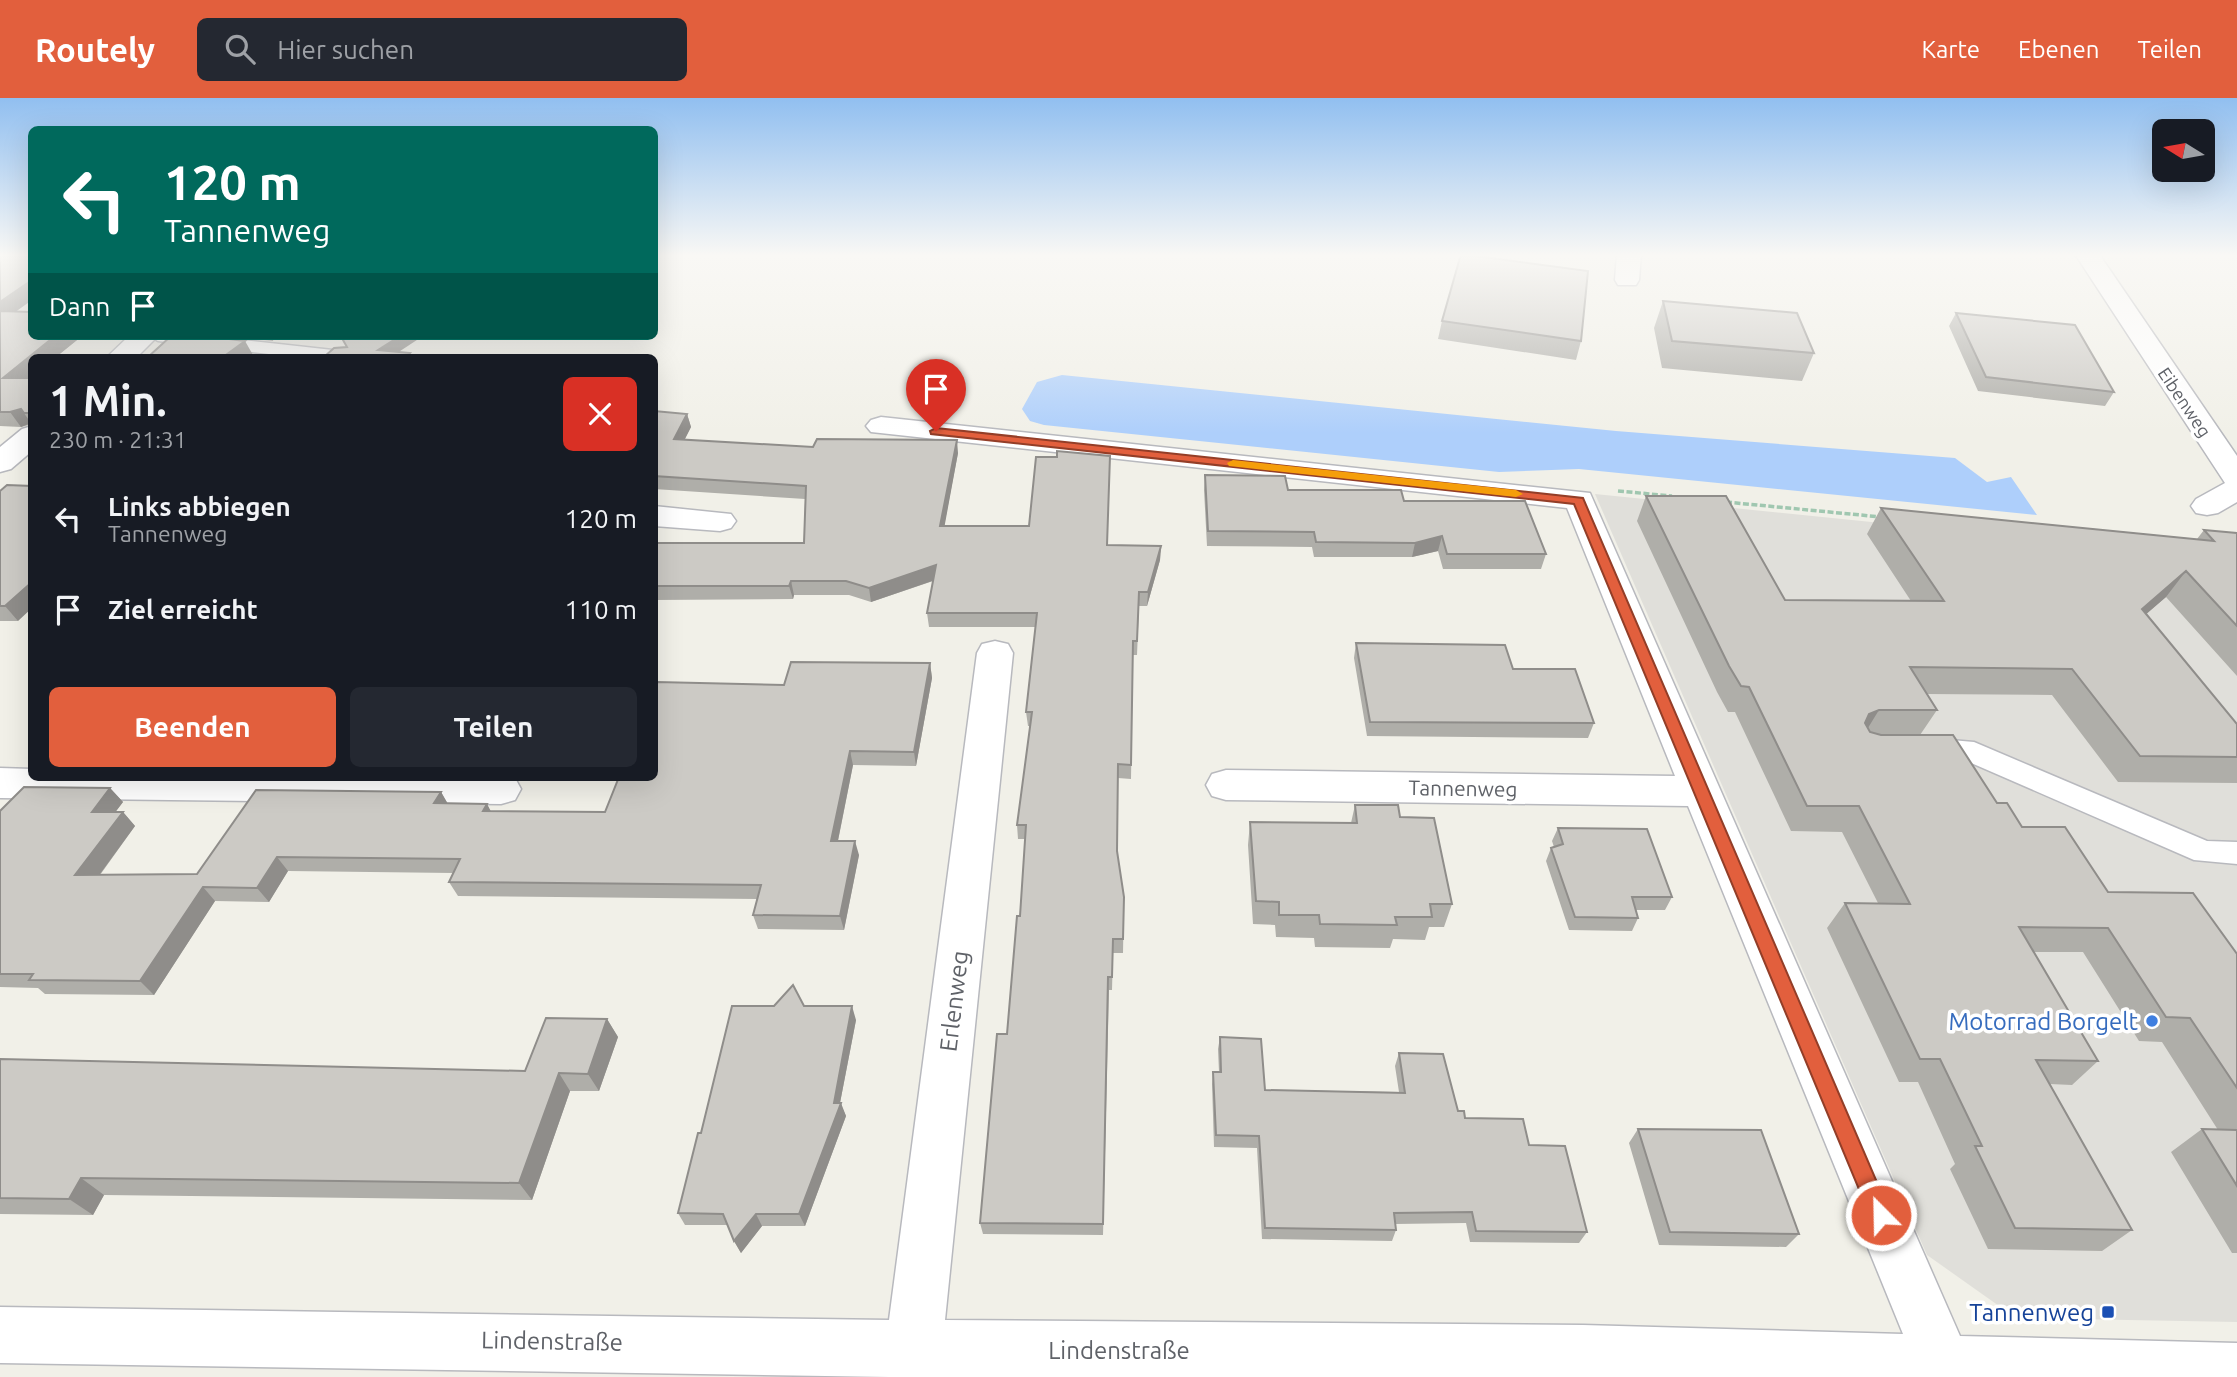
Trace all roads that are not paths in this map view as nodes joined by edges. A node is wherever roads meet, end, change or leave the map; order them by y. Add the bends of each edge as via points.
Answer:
1 (2127, 314) edge
2 (140, 340) edge
3 (193, 340) edge
4 (124, 354) edge
5 (316, 354) edge
6 (881, 426) dead end
7 (28, 438) edge
8 (0, 463) edge
9 (0, 471) edge
10 (28, 473) edge
11 (2237, 479) edge
12 (2237, 489) edge
13 (2207, 506) dead end
14 (658, 516) edge
15 (720, 521) dead end
16 (995, 653) dead end
17 (1902, 748) edge
18 (192, 781) edge
19 (0, 783) edge
20 (1226, 785) dead end
21 (501, 789) dead end
22 (1701, 791) junction
23 (2237, 853) edge
24 (0, 1335) edge
25 (914, 1349) junction
26 (819, 1362) edge
27 (1586, 1365) edge
28 (1944, 1365) junction
29 (2237, 1372) edge

1 - 11 street, Eibenweg
2 - 4 street
3 - 5 lane
6 - 22 street via 1579,500
7 - 8 street
9 - 10 street
12 - 13 street
14 - 15 street
16 - 25 street, Erlenweg
17 - 23 lane via 1965,749 2204,852
18 - 19 street
18 - 21 street
20 - 22 street, Tannenweg
22 - 28 street
24 - 26 street, Lindenstraße via 593,1342
25 - 26 street, Lindenstraße
25 - 27 street, Lindenstraße
27 - 28 street, Lindenstraße
28 - 29 street, Lindenstraße

